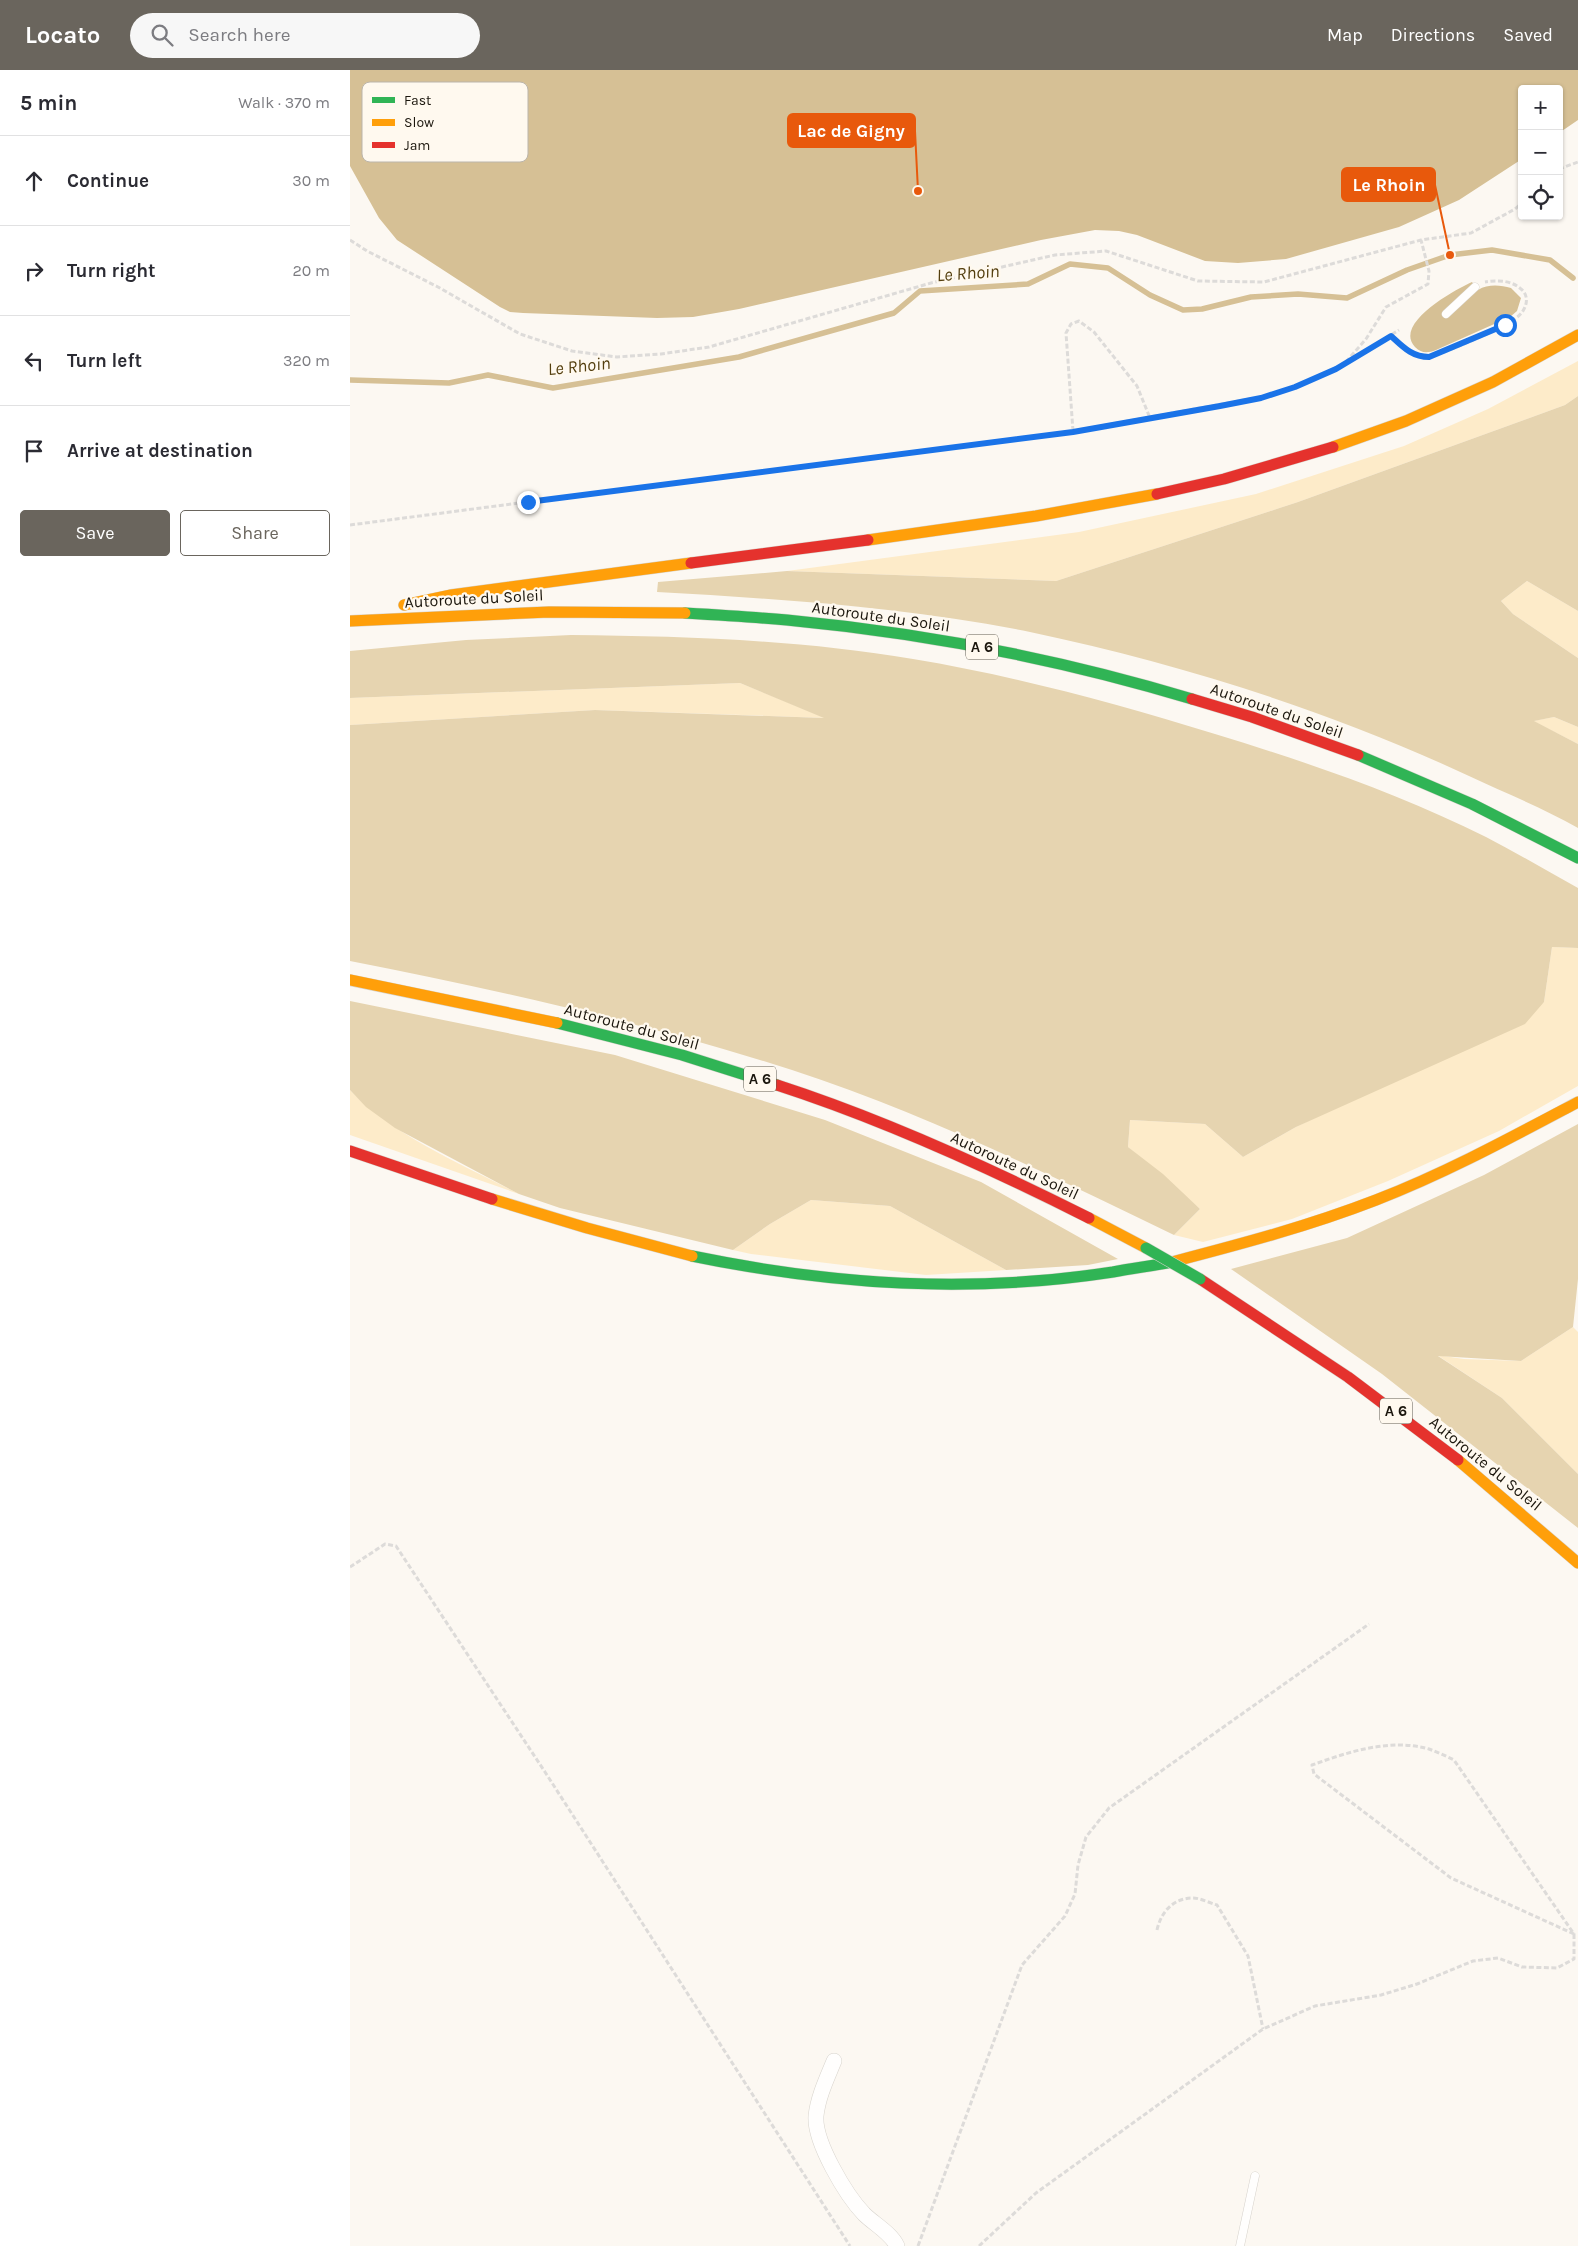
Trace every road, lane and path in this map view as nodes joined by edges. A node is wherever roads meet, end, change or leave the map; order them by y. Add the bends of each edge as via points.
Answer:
1 (1578, 162) edge
2 (1563, 168) edge
3 (1518, 206) edge
4 (350, 240) edge
5 (1421, 240) junction
6 (1475, 287) joint
7 (1446, 314) dead end
8 (1399, 330) dead end
9 (1578, 335) edge
10 (1391, 336) junction
11 (1344, 364) junction
12 (1150, 418) junction
13 (1073, 432) junction
14 (350, 525) edge
15 (350, 616) edge
16 (350, 621) edge
17 (1578, 858) edge
18 (350, 980) edge
19 (1578, 1102) edge
20 (350, 1151) edge
21 (1578, 1563) edge
22 (350, 1566) edge
23 (1370, 1624) dead end
24 (1157, 1930) dead end
25 (1574, 1934) junction
26 (1263, 2029) junction
27 (834, 2061) dead end
28 (1255, 2176) dead end
29 (850, 2246) edge
30 (897, 2246) edge
31 (918, 2246) edge
32 (979, 2246) edge
33 (1240, 2246) edge

1 - 2 path
3 - 5 path via 1471,233
4 - 5 path via 520,334 572,351 617,357 709,348 931,283 1055,255 1106,251 1198,281 1264,282
5 - 11 path via 1430,278 1428,284 1386,307 1366,340
6 - 7 lane
6 - 10 path via 1483,282 1507,282 1523,291 1526,303 1517,318 1505,325 1429,357 1418,357
8 - 10 path
9 - 15 highway via 1478,389 1367,437 1284,464 1184,490 1083,510 974,526 451,595
10 - 11 path
11 - 12 path via 1295,387 1261,398
12 - 13 path
12 - 13 path via 1137,386 1094,332 1079,321 1071,324 1066,333
13 - 14 path
16 - 17 highway, Autoroute du Soleil / A 6 via 523,612 669,612 809,622 900,633 990,649 1132,682 1288,730 1432,787
18 - 21 highway, Autoroute du Soleil / A 6, bridge via 559,1022 687,1057 872,1119 1066,1206 1200,1279 1288,1334 1405,1418 1488,1484
19 - 20 highway via 1399,1192 1272,1238 1131,1270 1059,1280 986,1285 842,1281 698,1257 584,1227
22 - 29 path via 385,1544 396,1546 546,1772
23 - 31 path via 1109,1808 1086,1837 1078,1865 1075,1894 1065,1916 1022,1965
24 - 26 path via 1160,1917 1171,1904 1194,1898 1217,1905 1248,1956
25 - 25 path via 1454,1760 1428,1749 1396,1745 1348,1752 1312,1765 1314,1774 1452,1878
25 - 26 path via 1574,1959 1556,1968 1522,1967 1498,1958 1473,1961 1381,1995 1314,2006
26 - 32 path via 1036,2192
27 - 30 street via 816,2116 819,2133 836,2175 864,2213
28 - 33 lane

